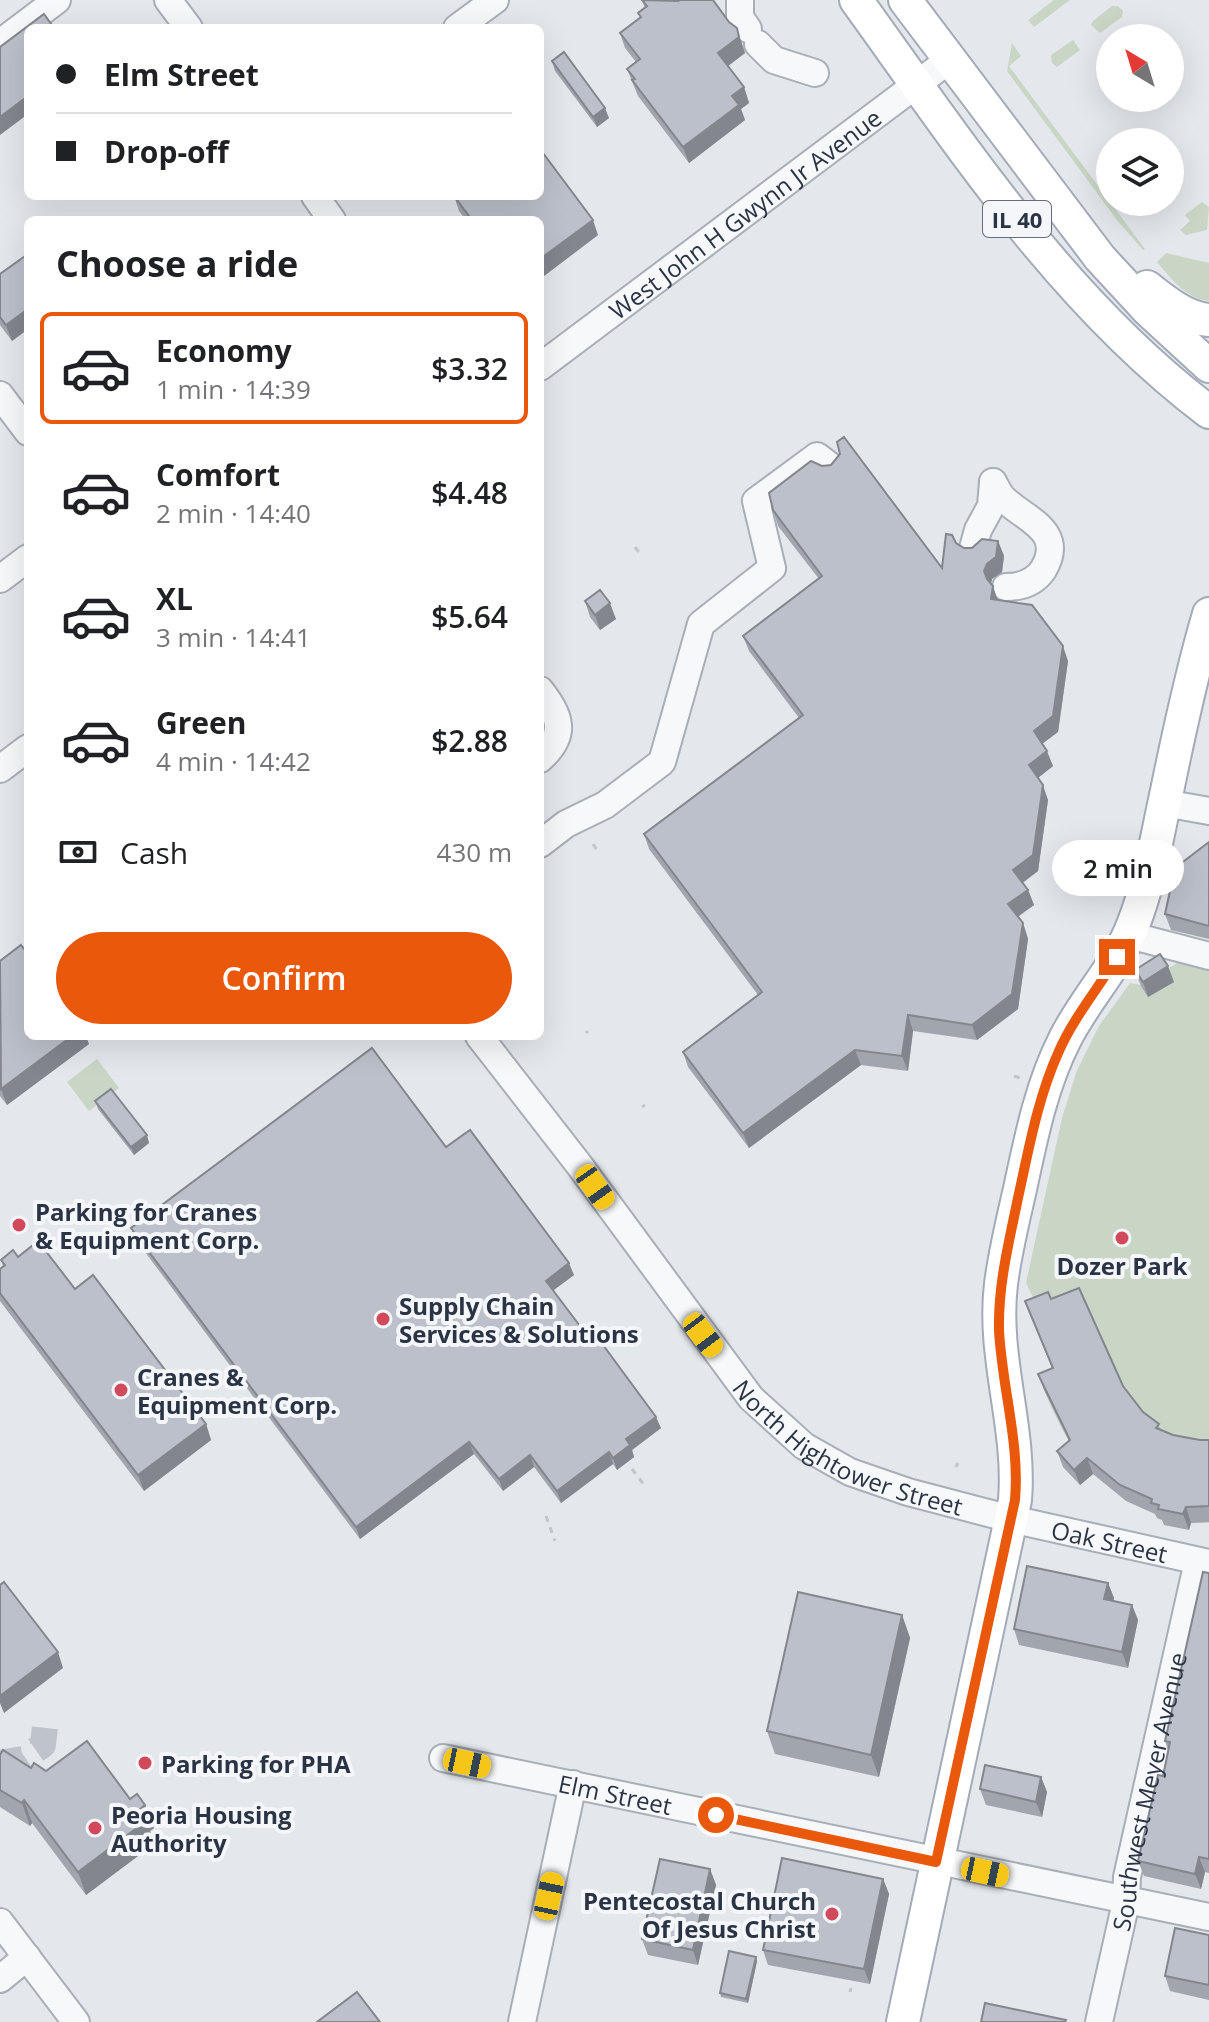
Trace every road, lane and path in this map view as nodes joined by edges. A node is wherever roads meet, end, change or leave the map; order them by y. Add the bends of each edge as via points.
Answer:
1 (57, 0) edge
2 (168, 0) edge
3 (495, 0) edge
4 (740, 0) edge
5 (856, 0) edge
6 (905, 0) edge
7 (25, 24) edge
8 (186, 24) edge
9 (462, 24) edge
10 (24, 25) edge
11 (0, 43) edge
12 (949, 60) junction
13 (815, 73) dead end
14 (917, 84) junction
15 (1010, 142) junction
16 (1019, 222) junction
17 (1209, 320) edge
18 (544, 364) edge
19 (1209, 366) edge
20 (0, 395) edge
21 (1209, 412) edge
22 (24, 427) edge
23 (1209, 435) edge
24 (830, 466) edge
25 (635, 547) dead end
26 (973, 548) edge
27 (641, 555) dead end
28 (24, 561) edge
29 (0, 579) edge
30 (1209, 585) edge
31 (1006, 587) dead end
32 (1205, 627) edge
33 (544, 696) edge
34 (24, 751) edge
35 (544, 754) edge
36 (0, 769) edge
37 (1164, 803) junction
38 (605, 805) junction
39 (1209, 811) edge
40 (544, 841) edge
41 (593, 844) dead end
42 (597, 850) dead end
43 (544, 861) edge
44 (1129, 935) junction
45 (1209, 956) edge
46 (482, 1040) edge
47 (1014, 1076) dead end
48 (1020, 1078) dead end
49 (632, 1469) dead end
50 (645, 1486) dead end
51 (546, 1516) dead end
52 (1011, 1519) junction
53 (555, 1541) dead end
54 (1204, 1562) edge
55 (443, 1758) dead end
56 (573, 1784) junction
57 (936, 1862) junction
58 (1126, 1902) junction
59 (1209, 1917) edge
60 (0, 1922) edge
61 (27, 1957) junction
62 (0, 1979) edge
63 (76, 2022) edge
64 (522, 2022) edge
65 (903, 2022) edge
66 (1099, 2022) edge

1 - 7 street
2 - 8 street
3 - 9 street
4 - 13 street via 740,17 774,60
5 - 14 main road, IL 40
6 - 12 main road, IL 40
10 - 11 street
12 - 14 street, West John H Gwynn Jr Avenue
12 - 15 main road, IL 40
14 - 16 main road, IL 40
14 - 18 street, West John H Gwynn Jr Avenue
15 - 17 main road via 1136,278 1179,309
15 - 19 main road, IL 40 via 1127,288
16 - 21 main road, IL 40 via 1095,312
16 - 23 main road via 1094,318
20 - 22 street
24 - 38 street via 817,456 756,501 772,568 701,624 662,762
25 - 27 path
26 - 31 street via 991,506 993,482 1002,497 1042,527 1049,551 1040,574 1030,583
28 - 29 street
30 - 32 main road
32 - 37 main road
33 - 35 street via 560,728
34 - 36 street
37 - 39 street
37 - 44 main road
38 - 40 street
38 - 43 street via 585,829
41 - 42 path
44 - 45 street
44 - 52 main road via 1070,1029 1049,1075 1006,1255 999,1322 1016,1473
46 - 52 street, North Hightower Street via 745,1390 781,1427 855,1474
47 - 48 path
49 - 50 path
51 - 53 path
52 - 54 street, Oak Street
52 - 57 main road
54 - 58 street, Southwest Meyer Avenue via 1128,1871
55 - 56 street, Elm Street
56 - 57 street, Elm Street
56 - 64 street
57 - 58 street, Elm Street
57 - 65 main road
58 - 59 street, Elm Street
58 - 66 street, Southwest Meyer Avenue
60 - 61 street
61 - 62 street
61 - 63 street

